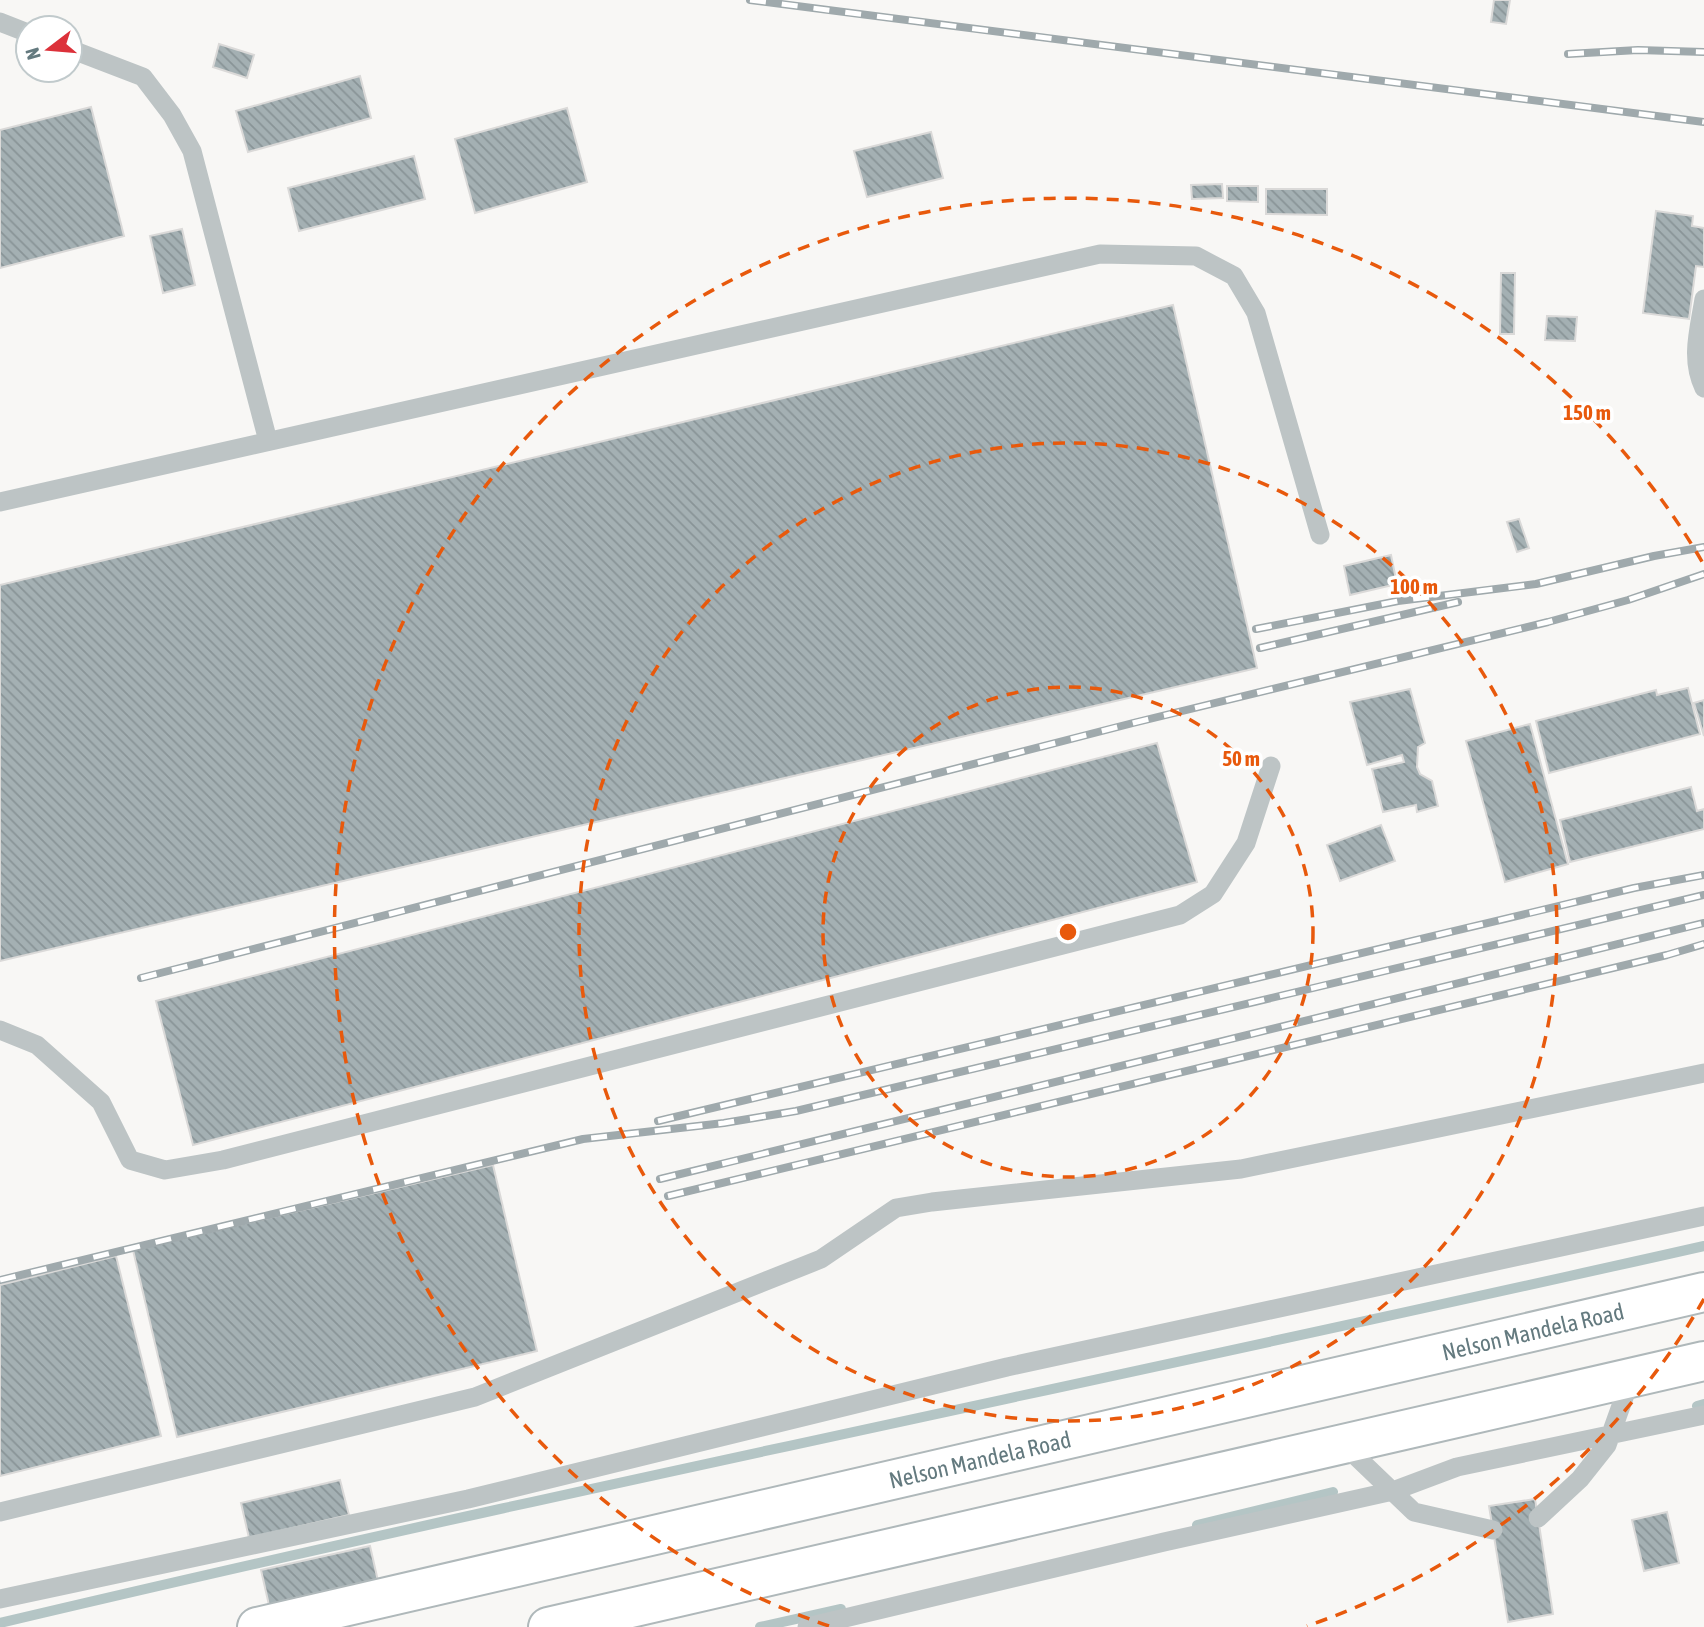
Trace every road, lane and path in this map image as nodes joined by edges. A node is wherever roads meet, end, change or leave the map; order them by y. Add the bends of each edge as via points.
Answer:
1 (84, 54) edge
2 (1704, 299) edge
3 (1704, 388) edge
4 (268, 441) junction
5 (0, 502) edge
6 (1320, 535) dead end
7 (1271, 766) dead end
8 (0, 1030) edge
9 (1704, 1073) edge
10 (1704, 1216) edge
11 (1704, 1292) edge
12 (1704, 1362) edge
13 (1631, 1378) junction
14 (1704, 1415) edge
15 (1610, 1436) junction
16 (1343, 1444) junction
17 (1393, 1492) junction
18 (0, 1512) edge
19 (1538, 1518) dead end
20 (1493, 1530) dead end
21 (0, 1599) edge
22 (257, 1627) edge
23 (548, 1627) edge
24 (807, 1627) edge

1 - 4 lane via 143,77 192,151
2 - 3 lane via 1695,354
4 - 5 lane
4 - 6 lane via 1100,254 1196,256 1234,276 1256,313
7 - 8 lane via 1246,842 1213,894 1180,915 223,1160 164,1170 130,1160 101,1102 37,1045
9 - 18 lane via 1241,1169 896,1208 821,1259 475,1397
10 - 21 lane via 1007,1367 468,1499
11 - 22 main road, Nelson Mandela Road
12 - 13 main road
13 - 15 lane
13 - 16 main road
14 - 15 lane
15 - 17 lane via 1457,1467
15 - 19 lane via 1580,1479
16 - 17 lane
16 - 23 main road
17 - 20 lane via 1414,1512
17 - 24 lane

